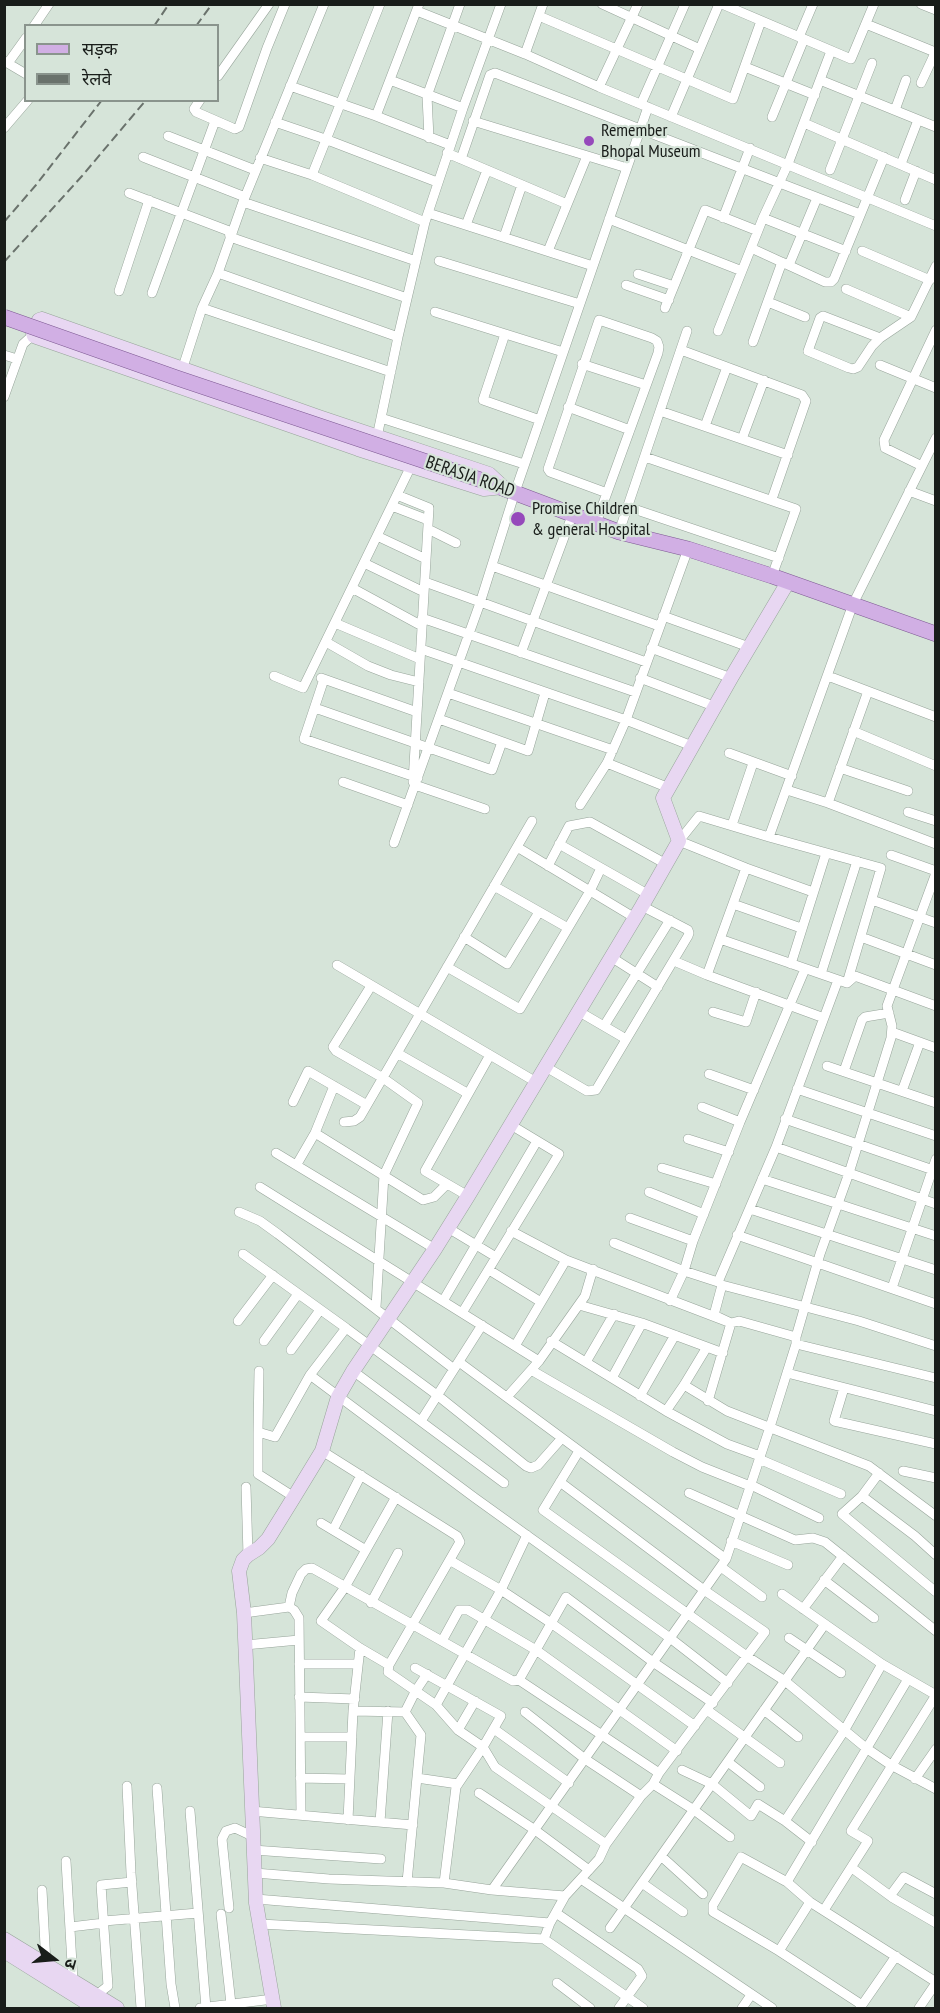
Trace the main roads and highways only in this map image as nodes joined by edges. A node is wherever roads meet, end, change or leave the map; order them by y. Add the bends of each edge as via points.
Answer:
1 (4, 317) edge
2 (935, 634) edge

1 - 2 main road, BERASIA ROAD, bridge via 481,480 619,532 772,576

